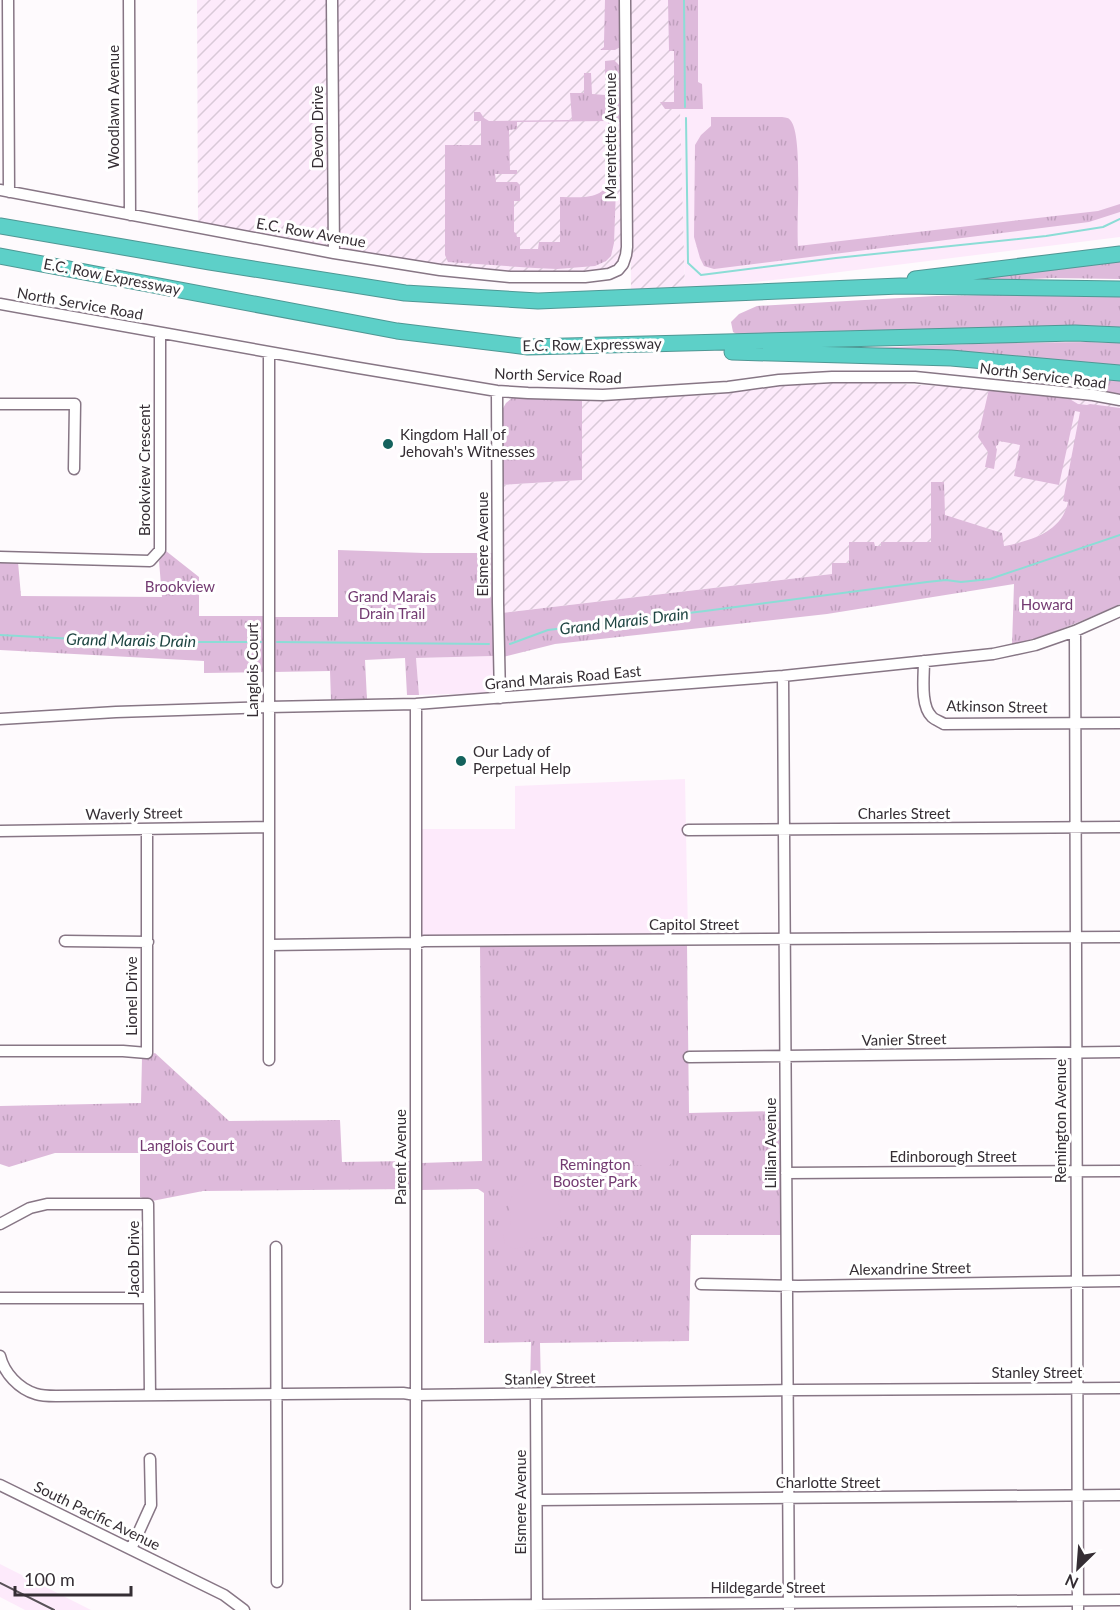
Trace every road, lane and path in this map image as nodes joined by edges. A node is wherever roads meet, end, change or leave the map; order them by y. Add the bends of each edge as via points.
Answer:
1 (8, 0) edge
2 (129, 0) edge
3 (332, 0) edge
4 (625, 0) edge
5 (4, 191) edge
6 (130, 215) junction
7 (0, 226) edge
8 (334, 253) junction
9 (1120, 254) edge
10 (0, 256) edge
11 (618, 270) joint
12 (1120, 289) edge
13 (801, 291) junction
14 (0, 304) edge
15 (160, 334) junction
16 (1120, 335) edge
17 (528, 347) junction
18 (269, 353) junction
19 (1120, 373) edge
20 (497, 391) junction
21 (1120, 400) edge
22 (0, 404) edge
23 (74, 469) dead end
24 (0, 557) edge
25 (1120, 611) edge
26 (1075, 631) junction
27 (924, 661) junction
28 (783, 675) junction
29 (500, 698) junction
30 (416, 704) junction
31 (268, 706) junction
32 (0, 719) edge
33 (1075, 723) junction
34 (1120, 723) edge
35 (269, 827) junction
36 (1120, 827) edge
37 (1076, 828) junction
38 (147, 829) junction
39 (688, 830) dead end
40 (784, 830) junction
41 (0, 831) edge
42 (1076, 937) junction
43 (1120, 937) edge
44 (785, 939) junction
45 (65, 941) dead end
46 (148, 942) junction
47 (416, 943) junction
48 (269, 945) junction
49 (0, 1051) edge
50 (1120, 1052) edge
51 (1076, 1053) junction
52 (786, 1056) junction
53 (689, 1057) dead end
54 (269, 1060) dead end
55 (1077, 1171) junction
56 (1120, 1171) edge
57 (786, 1173) junction
58 (0, 1224) edge
59 (276, 1247) dead end
60 (1120, 1281) edge
61 (1077, 1282) junction
62 (701, 1284) dead end
63 (787, 1286) junction
64 (0, 1298) edge
65 (149, 1298) junction
66 (0, 1356) edge
67 (1077, 1387) junction
68 (1120, 1388) edge
69 (788, 1390) junction
70 (536, 1394) junction
71 (150, 1395) junction
72 (277, 1395) junction
73 (416, 1395) junction
74 (150, 1459) dead end
75 (0, 1485) edge
76 (1077, 1496) junction
77 (1120, 1496) edge
78 (789, 1498) junction
79 (537, 1500) junction
80 (131, 1550) junction
81 (277, 1582) dead end
82 (1120, 1600) edge
83 (1078, 1605) edge
84 (789, 1606) edge
85 (537, 1607) edge
86 (416, 1608) edge
87 (244, 1610) edge

1 - 5 street
2 - 6 street, Woodlawn Avenue
3 - 8 street, Devon Drive
4 - 11 street, Marentette Avenue via 627,247
5 - 6 street, E.C. Row Avenue
6 - 8 street, E.C. Row Avenue
7 - 13 highway, E.C. Row Expressway via 405,293 538,302
8 - 11 street, E.C. Row Avenue via 510,277 585,278
9 - 13 highway
10 - 17 highway, E.C. Row Expressway via 397,331
12 - 13 highway, E.C. Row Expressway via 900,286
14 - 15 street, North Service Road
15 - 18 street, North Service Road
15 - 24 street, Brookview Crescent via 160,550 150,561
16 - 17 highway, E.C. Row Expressway via 1052,333
17 - 19 highway via 951,358
18 - 20 street, North Service Road
18 - 31 street, Langlois Court
20 - 21 street, North Service Road via 603,395 779,380 915,377
20 - 29 street, Elsmere Avenue
22 - 23 street via 75,404
25 - 26 street, Grand Marais Road East
26 - 27 street, Grand Marais Road East via 993,654
26 - 33 street, Remington Avenue
27 - 28 street, Grand Marais Road East
27 - 33 street, Atkinson Street via 924,700 932,717 944,724
28 - 29 street, Grand Marais Road East
28 - 40 street, Lillian Avenue
29 - 30 street, Grand Marais Road East
30 - 31 street, Grand Marais Road East
30 - 47 street, Parent Avenue
31 - 32 street, Grand Marais Road East
31 - 35 street, Langlois Court
33 - 34 street, Atkinson Street
33 - 37 street, Remington Avenue
35 - 38 street, Waverly Street
35 - 48 street, Langlois Court
36 - 37 street, Charles Street
37 - 40 street, Charles Street
37 - 42 street, Remington Avenue
38 - 41 street, Waverly Street
38 - 46 street, Lionel Drive
39 - 40 street, Charles Street
40 - 44 street, Lillian Avenue
42 - 43 street, Capitol Street
42 - 44 street, Capitol Street
42 - 51 street, Remington Avenue
44 - 47 street, Capitol Street
44 - 52 street, Lillian Avenue
45 - 46 street
46 - 49 street, Lionel Drive via 147,1053
47 - 48 street, Capitol Street
47 - 73 street, Parent Avenue
48 - 54 street, Langlois Court
50 - 51 street, Vanier Street
51 - 52 street, Vanier Street
51 - 55 street, Remington Avenue
52 - 53 street, Vanier Street
52 - 57 street, Lillian Avenue
55 - 56 street, Edinborough Street
55 - 57 street, Edinborough Street
55 - 61 street, Remington Avenue
57 - 63 street, Lillian Avenue
58 - 65 street, Jacob Drive via 47,1204 148,1204
59 - 72 street
60 - 61 street, Alexandrine Street
61 - 63 street, Alexandrine Street
61 - 67 street, Remington Avenue
62 - 63 street, Alexandrine Street
63 - 69 street, Lillian Avenue
64 - 65 street
65 - 71 street, Jacob Drive
66 - 71 street, Stanley Street via 2,1366 16,1382 36,1394
67 - 68 street, Stanley Street
67 - 69 street, Stanley Street
67 - 76 street, Remington Avenue
69 - 70 street, Stanley Street
69 - 78 street, Lillian Avenue
70 - 73 street, Stanley Street
70 - 79 street, Elsmere Avenue
71 - 72 street, Stanley Street
72 - 73 street, Stanley Street
72 - 81 street
73 - 86 street, Parent Avenue
74 - 80 street via 151,1505
75 - 80 street, South Pacific Avenue
76 - 77 street, Charlotte Street
76 - 78 street, Charlotte Street
76 - 83 street, Remington Avenue
78 - 79 street, Charlotte Street
78 - 84 street, Lillian Avenue
79 - 85 street, Elsmere Avenue
80 - 87 street, South Pacific Avenue via 224,1595
82 - 83 street, Hildegarde Street
83 - 84 street, Hildegarde Street
84 - 85 street, Hildegarde Street
85 - 86 street, Hildegarde Street

